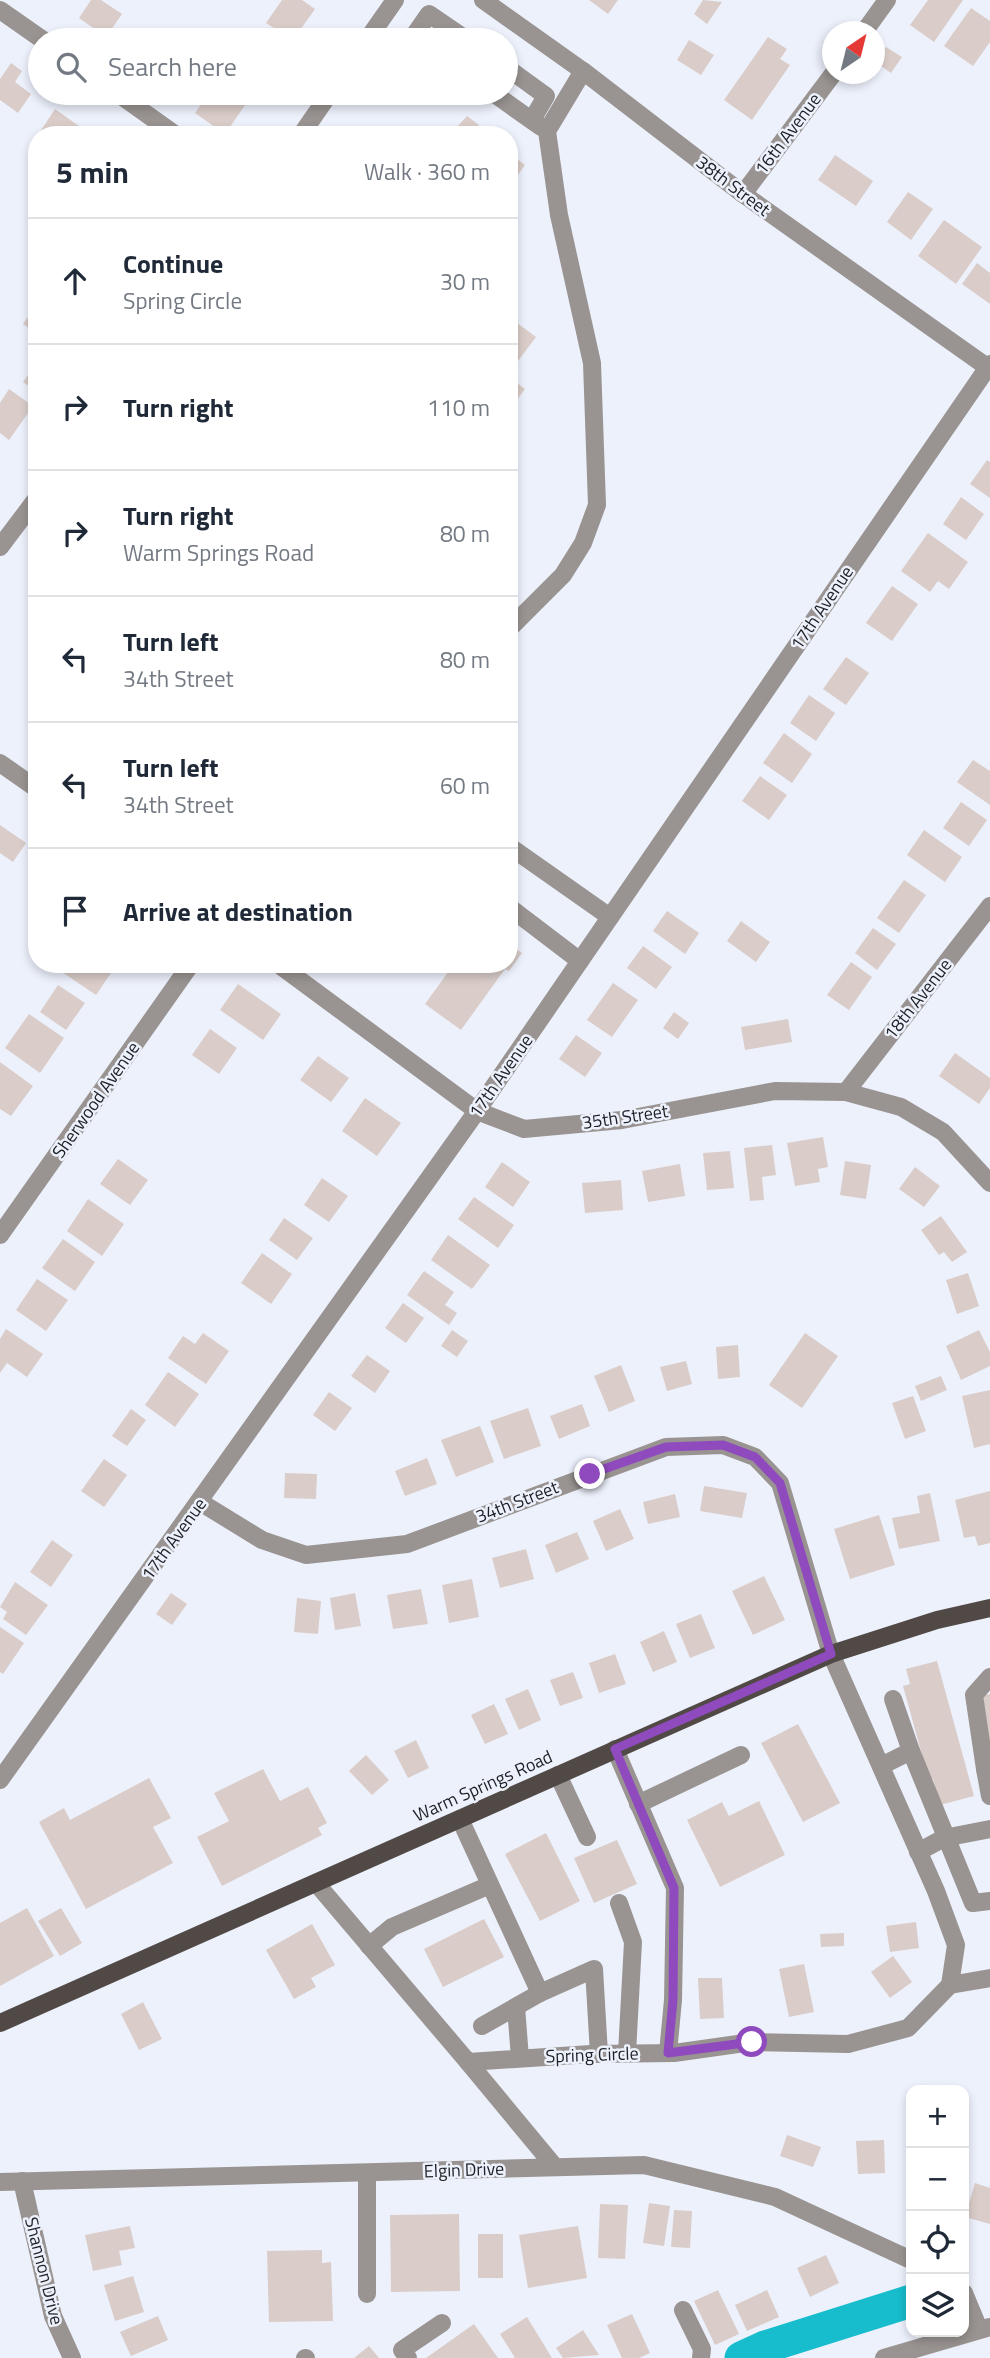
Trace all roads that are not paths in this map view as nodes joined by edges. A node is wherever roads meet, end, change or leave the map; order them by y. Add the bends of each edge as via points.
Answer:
1 (5, 0) edge
2 (395, 0) edge
3 (483, 0) edge
4 (887, 0) edge
5 (0, 8) edge
6 (872, 21) edge
7 (375, 28) edge
8 (419, 28) edge
9 (449, 28) edge
10 (28, 29) edge
11 (583, 71) junction
12 (518, 76) edge
13 (826, 84) edge
14 (134, 105) edge
15 (322, 105) edge
16 (510, 105) edge
17 (163, 126) edge
18 (307, 126) edge
19 (540, 126) junction
20 (743, 194) junction
21 (989, 365) edge
22 (28, 510) edge
23 (0, 547) edge
24 (518, 619) edge
25 (0, 763) edge
26 (28, 783) edge
27 (518, 852) edge
28 (990, 905) edge
29 (518, 914) edge
30 (610, 918) junction
31 (580, 961) junction
32 (185, 973) edge
33 (295, 973) edge
34 (846, 1092) junction
35 (477, 1111) junction
36 (990, 1183) edge
37 (0, 1235) edge
38 (201, 1502) junction
39 (990, 1608) edge
40 (831, 1654) junction
41 (990, 1677) edge
42 (893, 1699) dead end
43 (615, 1749) junction
44 (911, 1751) junction
45 (741, 1755) dead end
46 (881, 1766) junction
47 (987, 1769) edge
48 (558, 1775) junction
49 (0, 1780) edge
50 (990, 1796) edge
51 (638, 1804) junction
52 (460, 1819) junction
53 (990, 1829) edge
54 (587, 1837) dead end
55 (944, 1838) junction
56 (918, 1852) junction
57 (316, 1883) junction
58 (490, 1885) junction
59 (990, 1901) edge
60 (619, 1903) dead end
61 (369, 1946) junction
62 (990, 1978) edge
63 (950, 1985) junction
64 (540, 1993) junction
65 (516, 2007) junction
66 (0, 2024) edge
67 (482, 2026) dead end
68 (627, 2053) junction
69 (668, 2053) junction
70 (598, 2054) junction
71 (520, 2058) junction
72 (468, 2062) junction
73 (555, 2167) junction
74 (367, 2174) junction
75 (23, 2181) junction
76 (0, 2182) edge
77 (906, 2258) edge
78 (367, 2294) dead end
79 (969, 2301) edge
80 (683, 2310) dead end
81 (442, 2323) dead end
82 (985, 2328) edge
83 (941, 2350) edge
84 (705, 2355) edge
85 (72, 2358) edge
86 (408, 2358) edge
87 (884, 2358) edge

1 - 5 street
2 - 7 street
3 - 11 street, 38th Street
4 - 6 street
5 - 10 street
8 - 9 street via 429,14
11 - 19 street
11 - 20 street, 38th Street
12 - 19 street via 546,96
13 - 20 street, 16th Avenue
14 - 17 street
15 - 18 street
16 - 19 street
19 - 24 street via 592,363 597,505 583,542 563,575
20 - 21 street, 38th Street
21 - 30 street, 17th Avenue
22 - 23 street
25 - 26 street
27 - 30 street
28 - 34 street, 18th Avenue
29 - 31 street
30 - 31 street, 17th Avenue
31 - 35 street, 17th Avenue
32 - 37 street, Sherwood Avenue
33 - 35 street, 35th Street
34 - 35 street, 35th Street via 775,1091 622,1120 523,1129
34 - 36 street, 35th Street via 901,1107 943,1132
35 - 38 street, 17th Avenue
38 - 40 street, 34th Street via 262,1540 306,1555 362,1551 407,1544 666,1447 723,1445 755,1457 780,1483
38 - 49 street, 17th Avenue
39 - 40 main road, Warm Springs Road
40 - 43 main road, Warm Springs Road
40 - 46 street
41 - 47 street via 974,1695
42 - 44 street
43 - 48 main road, Warm Springs Road
43 - 51 street
44 - 46 street
44 - 55 street
45 - 51 street
46 - 56 street
47 - 50 street
48 - 52 main road, Warm Springs Road
48 - 54 street
51 - 69 street via 674,1888
52 - 57 main road, Warm Springs Road
52 - 58 street
53 - 55 street
55 - 56 street
55 - 59 street via 973,1903
56 - 63 street via 956,1945
57 - 61 street
57 - 66 main road, Warm Springs Road
58 - 61 street via 392,1927
58 - 64 street
60 - 68 street via 633,1942
61 - 72 street
62 - 63 street
63 - 69 street, Spring Circle via 908,2028 848,2044 752,2042
64 - 65 street
64 - 70 street via 594,1969
65 - 67 street
65 - 71 street
68 - 69 street, Spring Circle
68 - 70 street, Spring Circle
70 - 71 street, Spring Circle
71 - 72 street, Spring Circle
72 - 73 street
73 - 74 street, Elgin Drive
73 - 77 street, Elgin Drive via 643,2165 749,2190 775,2197
74 - 75 street, Elgin Drive
74 - 78 street
75 - 76 street, Elgin Drive
75 - 85 street, Shannon Drive via 53,2316
79 - 82 street
80 - 84 street
81 - 86 street via 402,2350
82 - 83 street
83 - 87 street

